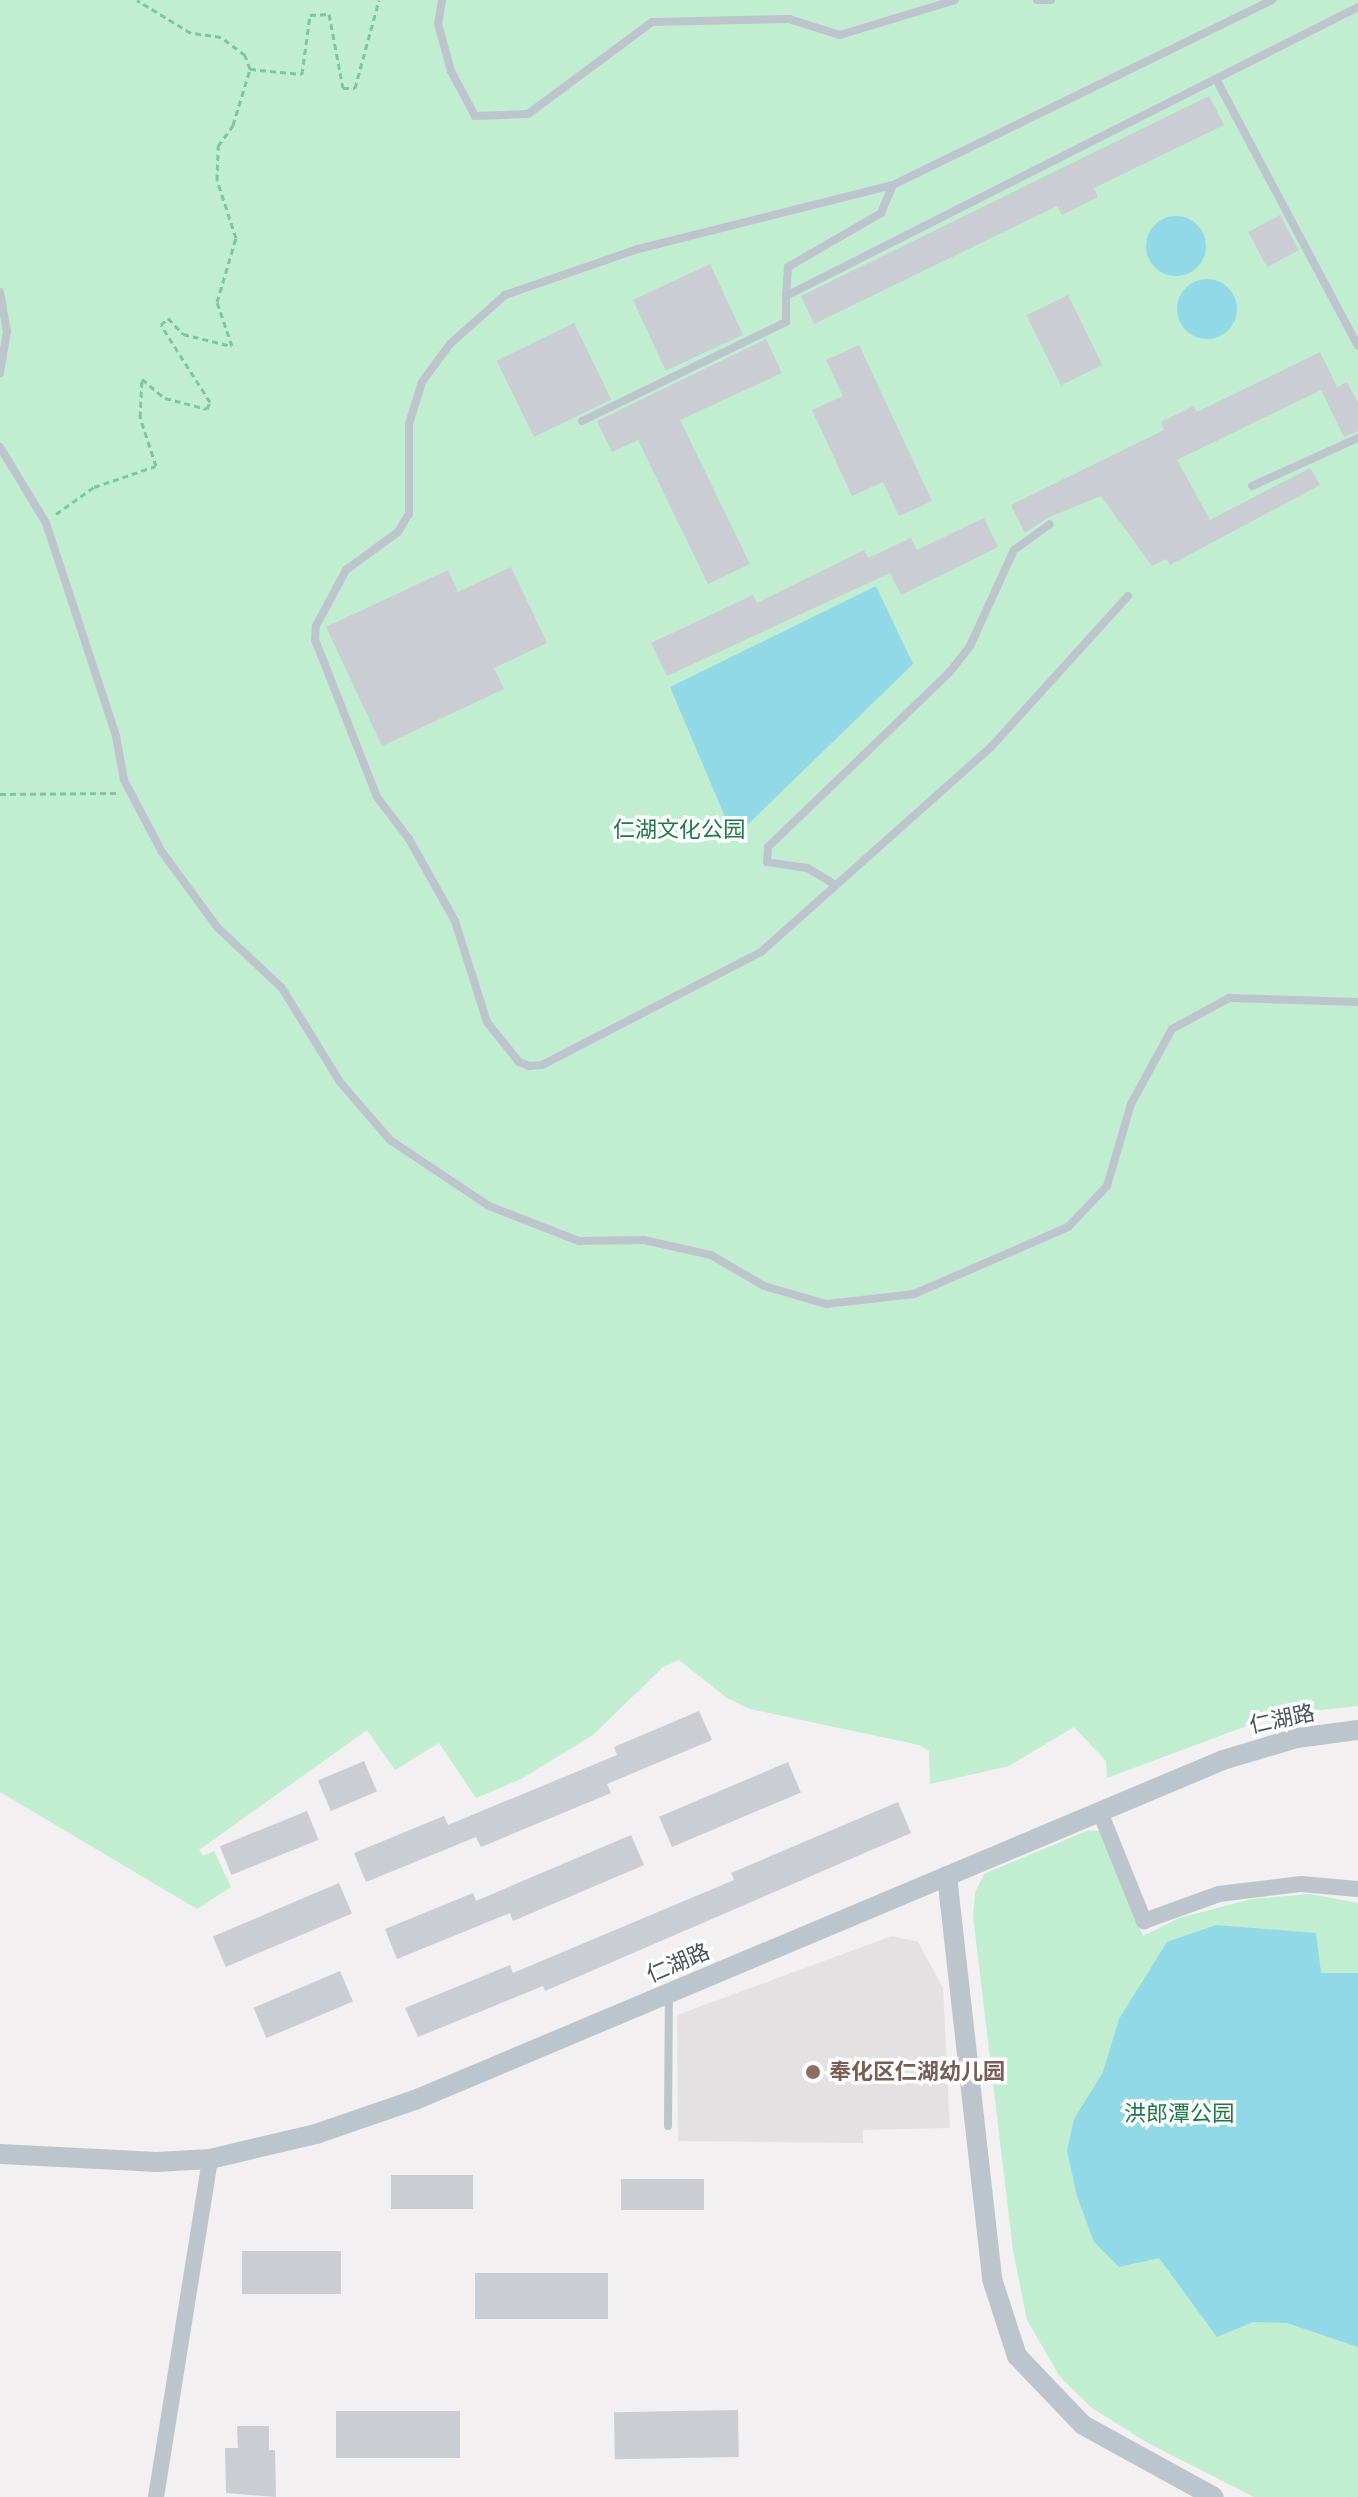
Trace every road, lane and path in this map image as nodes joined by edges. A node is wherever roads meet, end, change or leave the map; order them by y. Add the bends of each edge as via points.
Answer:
1 (137, 0) edge
2 (379, 0) edge
3 (442, 0) edge
4 (955, 0) edge
5 (1037, 0) edge
6 (1051, 0) edge
7 (1272, 0) edge
8 (1358, 7) edge
9 (250, 69) junction
10 (1216, 79) junction
11 (893, 185) junction
12 (0, 292) edge
13 (786, 296) junction
14 (1358, 346) edge
15 (0, 373) edge
16 (582, 421) dead end
17 (1358, 438) edge
18 (0, 447) edge
19 (1252, 486) dead end
20 (46, 523) junction
21 (1050, 524) dead end
22 (1128, 596) dead end
23 (128, 788) junction
24 (0, 794) edge
25 (834, 884) junction
26 (1358, 1002) edge
27 (1358, 1730) edge
28 (1100, 1812) junction
29 (947, 1876) junction
30 (1358, 1889) edge
31 (669, 1993) junction
32 (668, 2126) dead end
33 (0, 2154) edge
34 (210, 2159) junction
35 (156, 2497) edge
36 (1214, 2497) edge

1 - 9 path via 191,33 221,37 245,55
2 - 9 path via 355,88 343,88 329,14 310,15 302,74
3 - 4 lane via 438,24 451,71 475,116 528,114 652,22 789,19 840,35
5 - 6 lane
7 - 11 lane
8 - 10 lane
9 - 20 path via 233,125 218,146 217,180 236,238 217,302 232,346 183,334 168,318 161,325 210,402 207,409 182,404 142,379 140,417 156,466 94,487
10 - 13 lane
10 - 14 lane
11 - 13 lane via 881,213 788,267
11 - 25 lane via 638,249 505,295 483,309 450,344 413,402 409,514 398,532 346,570 316,626 315,640 368,777 455,921 487,1022 519,1062 542,1065 738,968
12 - 15 lane via 7,331
13 - 16 lane via 786,322
17 - 19 lane
18 - 20 lane
20 - 23 lane
21 - 25 lane via 1014,550 970,646 949,673 768,847 767,862 807,868
22 - 25 lane via 991,747
23 - 24 path via 109,796
23 - 26 lane via 162,852 217,927 282,988 340,1082 390,1140 489,1206 579,1241 644,1240 711,1255 764,1286 826,1304 914,1294 1068,1227 1107,1186 1131,1104 1172,1029 1229,998
27 - 28 street, 仁湖路 via 1247,1751
28 - 29 street, 仁湖路
28 - 30 street via 1144,1921 1219,1894 1301,1884
29 - 31 street, 仁湖路
29 - 36 street via 992,2279 1017,2356 1083,2425
31 - 32 lane
31 - 34 street, 仁湖路 via 415,2100 290,2142
33 - 34 street, 仁湖路 via 157,2162
34 - 35 street

